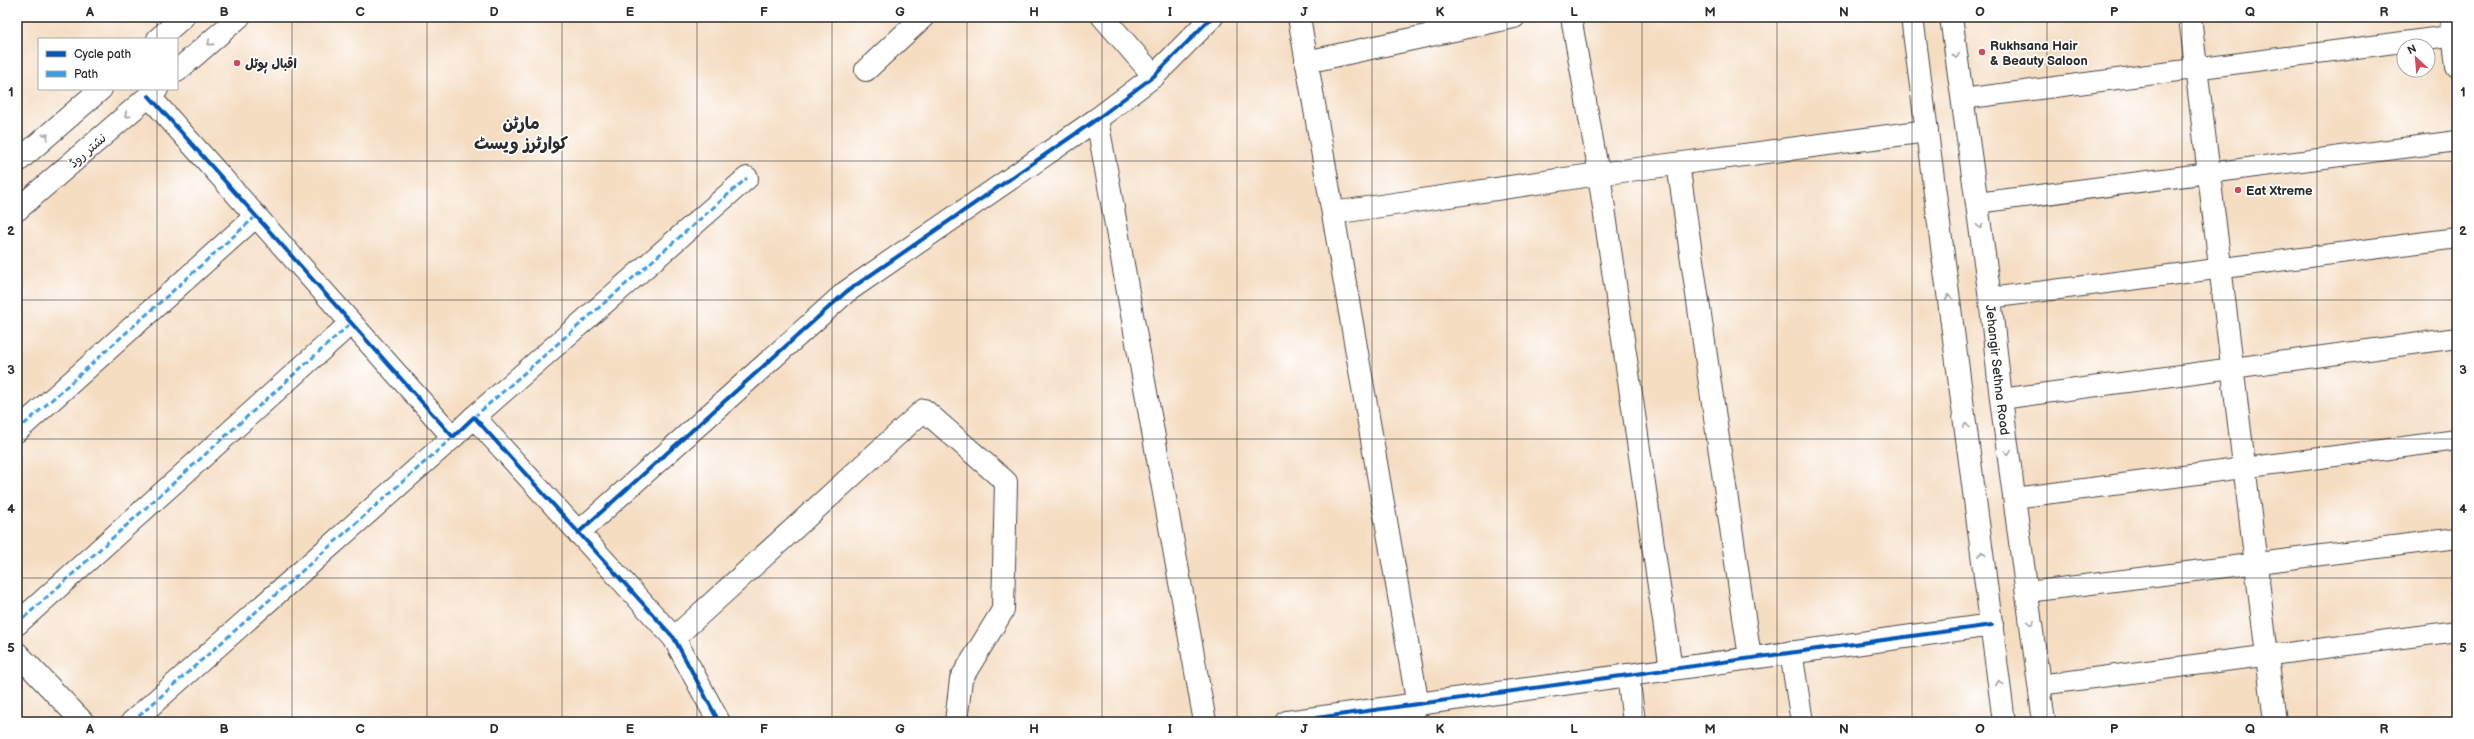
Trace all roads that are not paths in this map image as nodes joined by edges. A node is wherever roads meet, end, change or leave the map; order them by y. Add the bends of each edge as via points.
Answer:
1 (183, 17) edge
2 (239, 17) edge
3 (923, 17) edge
4 (1103, 17) edge
5 (1212, 17) edge
6 (1299, 17) edge
7 (1514, 17) edge
8 (1571, 17) edge
9 (1912, 17) edge
10 (1951, 17) edge
11 (2190, 17) edge
12 (2453, 29) edge
13 (159, 38) edge
14 (1306, 62) junction
15 (2457, 66) edge
16 (2196, 68) junction
17 (178, 70) edge
18 (866, 70) dead end
19 (1154, 76) junction
20 (100, 90) edge
21 (153, 92) edge
22 (1962, 99) junction
23 (1097, 119) junction
24 (1927, 131) junction
25 (2457, 141) edge
26 (17, 162) edge
27 (1678, 164) junction
28 (2209, 173) junction
29 (1599, 174) junction
30 (747, 178) dead end
31 (1977, 203) junction
32 (17, 210) edge
33 (1333, 213) junction
34 (256, 216) junction
35 (2457, 238) edge
36 (2220, 268) junction
37 (1990, 298) junction
38 (350, 323) junction
39 (2457, 338) edge
40 (2232, 368) junction
41 (2001, 399) junction
42 (474, 417) junction
43 (17, 432) edge
44 (453, 437) junction
45 (2457, 440) edge
46 (2244, 468) junction
47 (2014, 498) junction
48 (578, 533) junction
49 (2457, 538) edge
50 (2256, 563) junction
51 (2027, 592) junction
52 (17, 624) edge
53 (1992, 625) junction
54 (2457, 631) edge
55 (674, 638) junction
56 (1791, 652) junction
57 (17, 653) edge
58 (2267, 656) junction
59 (1750, 658) junction
60 (1672, 669) junction
61 (1628, 675) junction
62 (2039, 685) junction
63 (1418, 706) junction
64 (83, 722) edge
65 (132, 722) edge
66 (719, 722) edge
67 (956, 722) edge
68 (1205, 722) edge
69 (1287, 722) edge
70 (1634, 722) edge
71 (1802, 722) edge
72 (2004, 722) edge
73 (2044, 722) edge
74 (2275, 722) edge

1 - 13 main road
2 -> 17 main road
3 - 18 main road
4 - 19 main road
5 - 19 main road
6 - 14 main road
7 - 14 main road
8 - 29 lane
9 - 24 main road
10 -> 22 main road, Jehangir Sethna Road
11 - 16 main road
12 - 15 main road
12 - 16 lane
14 - 33 main road
16 - 22 lane
16 - 28 main road
19 - 23 main road
26 -> 20 main road
21 -> 32 main road, نشتر روڈ
21 - 34 main road
22 - 31 main road, Jehangir Sethna Road
23 - 48 main road via 846,292
23 - 68 main road
24 - 27 main road
53 -> 24 main road
25 - 28 lane
27 - 29 main road
27 - 59 main road
28 - 31 lane
28 - 36 main road
29 - 33 main road
29 - 60 main road
30 - 42 main road
31 -> 37 main road, Jehangir Sethna Road
33 - 63 main road
34 - 38 main road
34 - 43 main road
35 - 36 lane
36 - 37 lane
36 - 40 main road
37 - 41 main road, Jehangir Sethna Road
38 - 44 main road
38 - 52 main road
39 - 40 lane
40 - 41 lane
40 - 46 main road
41 -> 47 main road, Jehangir Sethna Road
42 - 44 main road
42 - 48 main road
44 - 65 main road
45 - 46 lane
46 - 47 lane
46 - 50 main road
47 - 51 main road, Jehangir Sethna Road
48 - 55 main road
49 - 50 lane
50 - 51 lane
50 - 58 main road
51 -> 62 main road, Jehangir Sethna Road
53 - 56 main road
72 -> 53 main road
54 - 58 lane
55 - 66 main road
55 - 67 main road via 924,410 1006,482 1003,610 961,679
56 - 59 main road
56 - 71 main road
57 - 64 main road
58 - 62 lane
58 - 74 main road
59 - 60 main road
60 - 61 main road
61 - 63 main road
61 - 70 main road
62 - 73 main road, Jehangir Sethna Road
63 - 69 main road

